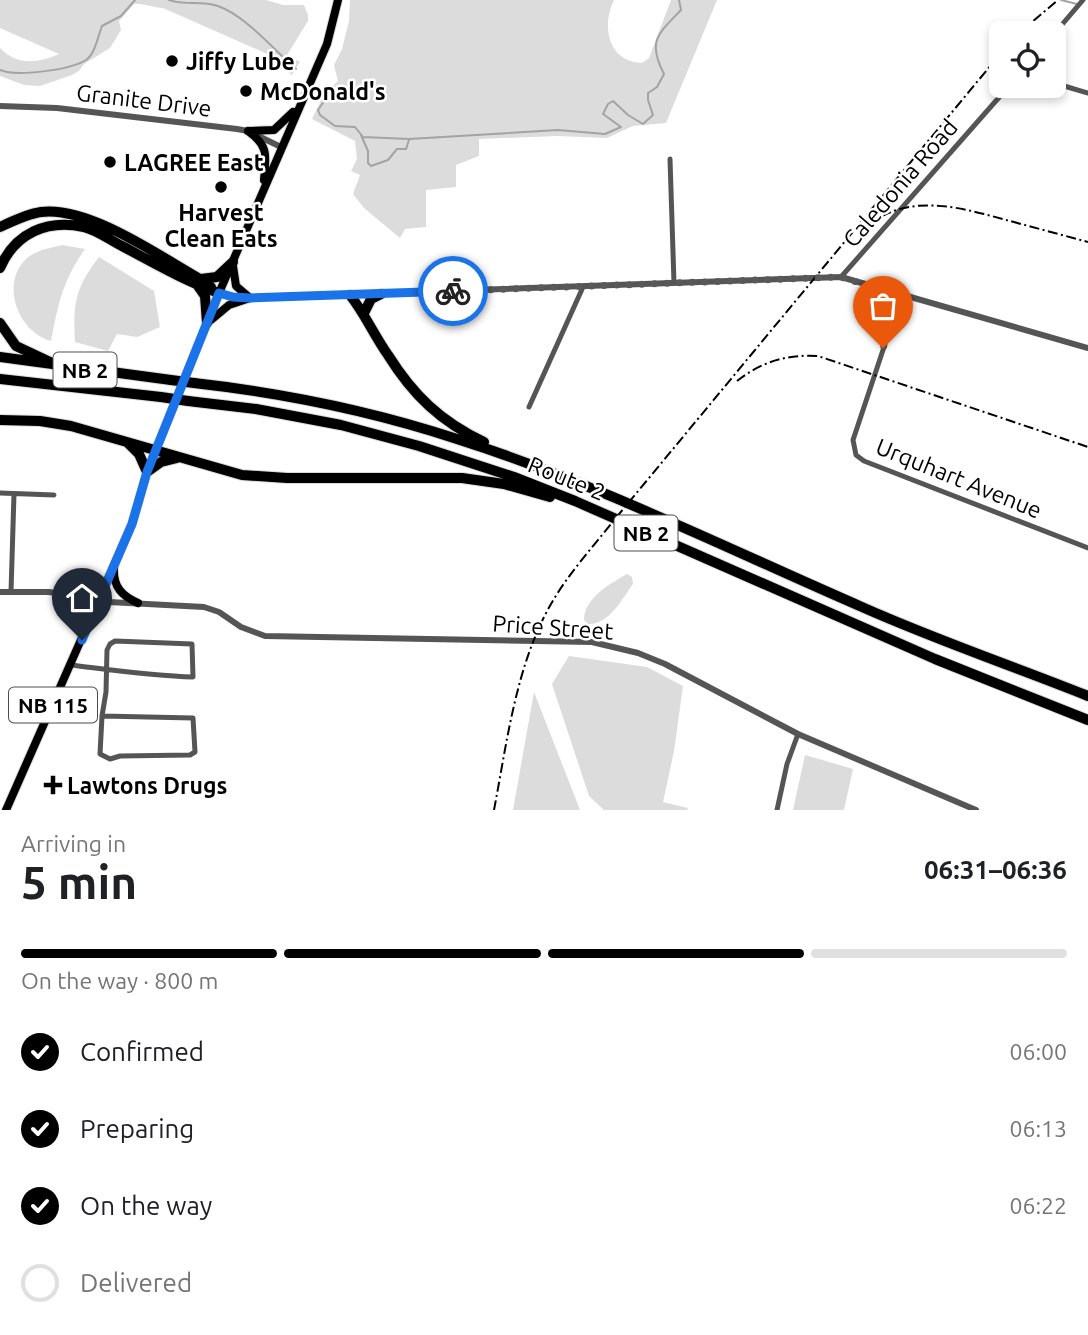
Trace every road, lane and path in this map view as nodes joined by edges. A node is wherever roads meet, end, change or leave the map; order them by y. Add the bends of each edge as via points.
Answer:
1 (338, 0) edge
2 (1083, 0) edge
3 (1065, 21) edge
4 (1066, 87) edge
5 (1088, 93) edge
6 (998, 98) edge
7 (0, 106) edge
8 (298, 106) junction
9 (248, 131) junction
10 (281, 147) junction
11 (670, 159) dead end
12 (264, 188) junction
13 (0, 227) edge
14 (233, 262) junction
15 (0, 268) edge
16 (841, 277) junction
17 (199, 282) junction
18 (674, 282) junction
19 (583, 288) junction
20 (219, 293) junction
21 (381, 294) junction
22 (350, 295) junction
23 (901, 296) junction
24 (250, 298) junction
25 (364, 313) junction
26 (0, 323) edge
27 (207, 323) junction
28 (1088, 348) edge
29 (0, 357) edge
30 (67, 368) junction
31 (0, 379) edge
32 (529, 407) dead end
33 (0, 420) edge
34 (128, 442) junction
35 (156, 451) junction
36 (178, 458) junction
37 (535, 467) junction
38 (147, 472) junction
39 (0, 493) edge
40 (14, 494) junction
41 (54, 495) dead end
42 (604, 514) junction
43 (1088, 548) edge
44 (114, 566) junction
45 (0, 592) edge
46 (11, 592) junction
47 (100, 600) junction
48 (138, 603) junction
49 (72, 665) junction
50 (107, 670) junction
51 (1088, 696) edge
52 (102, 716) junction
53 (1088, 720) edge
54 (799, 734) junction
55 (6, 810) edge
56 (777, 810) edge
57 (975, 810) edge

1 - 8 main road, NB 115 via 327,44
2 - 3 street
4 - 5 street
6 - 16 street, Caledonia Road
7 - 9 street, Granite Drive via 57,108
8 - 9 main road via 275,130
8 - 10 main road, NB 115
9 - 10 street, Granite Drive
9 - 12 main road via 263,144
10 - 12 main road, NB 115
11 - 18 street
12 - 14 main road, NB 115
13 - 17 highway via 41,212 70,213 108,227
14 - 17 highway via 217,277
14 - 20 main road, NB 115
14 - 24 main road via 236,286
15 - 17 highway via 20,239 56,224 86,228
16 - 18 street, Caledonia Road
16 - 23 street
17 - 20 highway
17 - 27 highway
18 - 19 street, Caledonia Road
19 - 21 street, Caledonia Road
19 - 32 street
20 - 24 street, Caledonia Road
20 - 27 main road, NB 115
21 - 22 street, Caledonia Road
21 - 25 highway via 371,299
22 - 24 street, Caledonia Road
22 - 25 highway
23 - 28 street
23 - 43 street, Urquhart Avenue via 853,440 856,455
24 - 27 main road via 229,305
25 - 37 highway via 408,386 427,406 457,429
26 - 30 highway via 16,346
27 - 35 main road, NB 115
29 - 30 highway, Route 2 / NB 2
30 - 37 highway, Route 2 / NB 2, bridge via 262,392 347,408 458,439
31 - 42 highway, Route 2 / NB 2, bridge via 286,414 373,433 514,477
33 - 34 highway via 71,426
34 - 35 highway
34 - 38 highway
35 - 36 highway
35 - 38 main road, NB 115
36 - 38 highway
36 - 42 highway via 260,477 485,481
37 - 51 highway, Route 2 / NB 2 via 892,620
38 - 44 main road, NB 115
39 - 40 street
40 - 41 street
40 - 46 street
42 - 53 highway, Route 2 / NB 2 via 935,659
44 - 47 main road, NB 115
44 - 48 main road via 120,592
45 - 46 street, Price Street
46 - 47 street, Price Street
47 - 48 street, Price Street
47 - 49 main road, NB 115
48 - 54 street, Price Street via 204,607 265,636 592,642 665,664
49 - 50 street
49 - 55 main road, NB 115
50 - 50 street via 107,650 116,641 192,644 193,677
50 - 52 street
52 - 52 street via 100,754 110,759 195,752 193,718
54 - 56 street
54 - 57 street, Price Street

